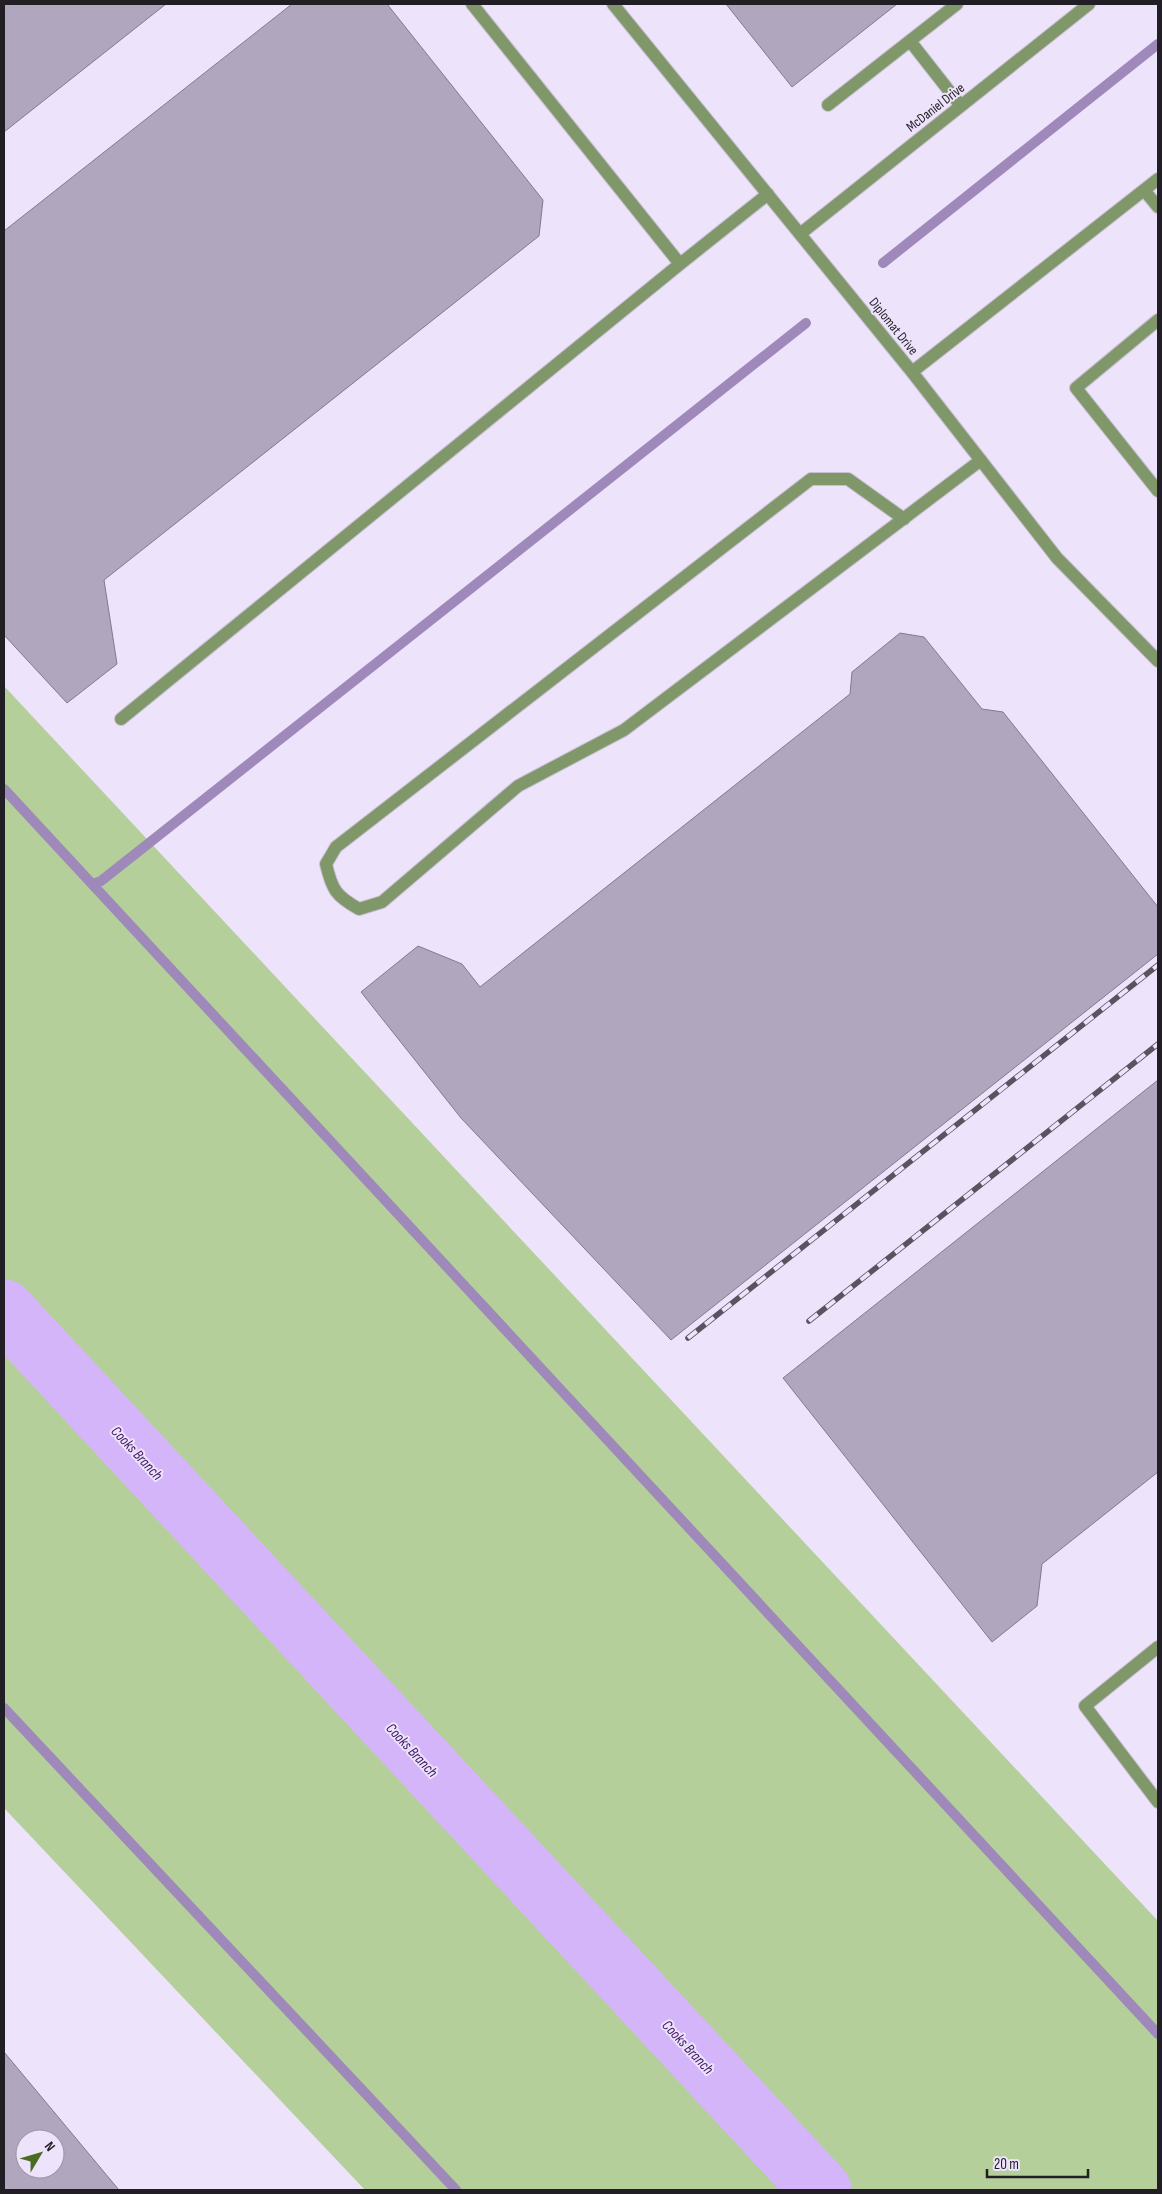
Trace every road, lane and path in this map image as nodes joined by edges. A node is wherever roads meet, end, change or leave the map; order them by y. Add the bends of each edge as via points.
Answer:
1 (472, 4) edge
2 (613, 4) edge
3 (957, 4) edge
4 (1090, 4) edge
5 (910, 41) junction
6 (828, 105) dead end
7 (961, 106) junction
8 (1158, 179) edge
9 (1144, 190) junction
10 (768, 194) junction
11 (1158, 207) edge
12 (800, 234) junction
13 (680, 264) junction
14 (1158, 320) edge
15 (912, 372) junction
16 (981, 460) junction
17 (1158, 491) edge
18 (904, 519) junction
19 (1158, 660) edge
20 (121, 719) dead end
21 (1158, 1646) edge
22 (1158, 1802) edge

1 - 13 street
2 - 10 street, Diplomat Drive
3 - 5 street
4 - 7 street, McDaniel Drive
5 - 6 street
5 - 7 street
7 - 12 street, McDaniel Drive
8 - 9 street
9 - 11 street
9 - 15 street
10 - 12 street, Diplomat Drive
10 - 13 street
12 - 15 street, Diplomat Drive
13 - 20 street
14 - 17 street via 1076,388
15 - 16 street, Diplomat Drive
16 - 18 street
16 - 19 street, Diplomat Drive via 1057,558
18 - 18 street via 624,730 518,786 382,902 360,909 339,898 326,864 336,847 811,479 848,479
21 - 22 street via 1084,1706

